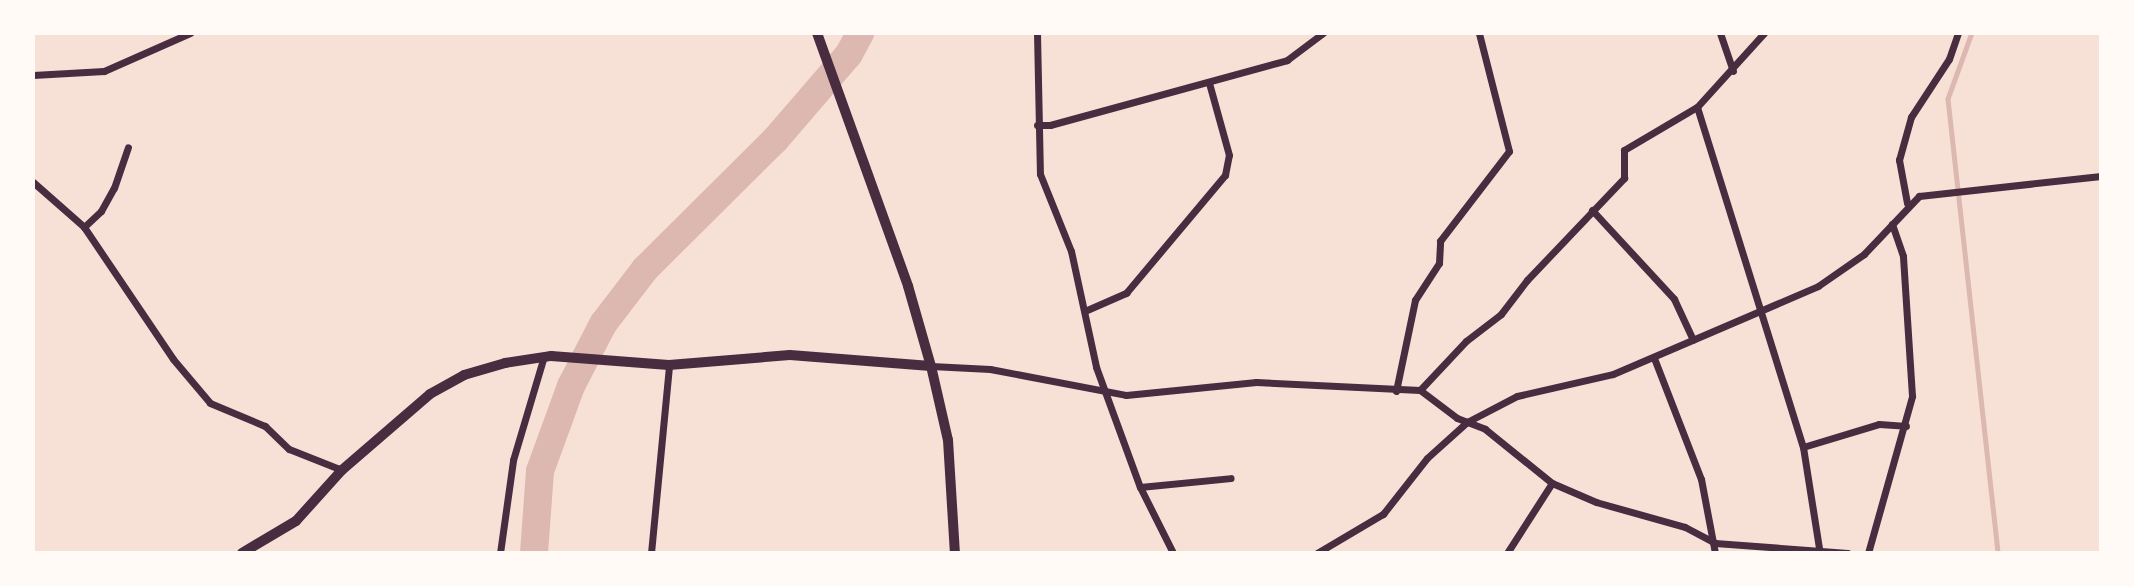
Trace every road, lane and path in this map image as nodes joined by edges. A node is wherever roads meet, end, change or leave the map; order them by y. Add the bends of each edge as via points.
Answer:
1 (817, 33) edge
2 (1037, 33) edge
3 (1323, 33) edge
4 (1479, 33) edge
5 (1720, 33) edge
6 (1764, 33) edge
7 (1958, 33) edge
8 (186, 34) edge
9 (1733, 71) junction
10 (33, 75) edge
11 (1209, 83) junction
12 (1697, 107) junction
13 (1037, 125) junction
14 (128, 147) dead end
15 (2101, 176) edge
16 (33, 182) edge
17 (1907, 203) junction
18 (1592, 210) junction
19 (1892, 223) junction
20 (84, 227) junction
21 (1087, 310) junction
22 (1759, 310) junction
23 (1693, 340) junction
24 (548, 356) junction
25 (1654, 358) junction
26 (669, 365) junction
27 (931, 366) junction
28 (1420, 390) junction
29 (1107, 391) junction
30 (1396, 391) junction
31 (1467, 422) junction
32 (1906, 426) junction
33 (1803, 447) junction
34 (342, 470) junction
35 (1231, 478) dead end
36 (1552, 483) junction
37 (1140, 487) junction
38 (1715, 543) junction
39 (1819, 548) junction
40 (242, 553) edge
41 (500, 553) edge
42 (651, 553) edge
43 (956, 553) edge
44 (1173, 553) edge
45 (1317, 553) edge
46 (1507, 553) edge
47 (1715, 553) edge
48 (1848, 553) edge
49 (1868, 553) edge

1 - 27 street via 908,286
2 - 13 street
3 - 11 street via 1287,60
4 - 30 street via 1509,151 1440,241 1439,263 1415,300
5 - 9 street
6 - 9 street
7 - 17 street via 1949,59 1910,117 1899,160
8 - 10 street via 104,71
9 - 12 street
11 - 13 street
11 - 21 street via 1229,155 1226,175 1126,293
12 - 18 street via 1624,150 1624,178
12 - 22 street
13 - 21 street via 1040,174 1071,251
14 - 20 street via 102,211
15 - 17 street via 1919,196
16 - 20 street
17 - 19 street
18 - 23 street via 1674,299
18 - 28 street via 1501,314 1465,341
19 - 22 street via 1864,254 1834,277
19 - 32 street via 1903,256 1913,376
20 - 34 street via 173,359 210,402 265,426 289,449
21 - 29 street via 1096,367
22 - 23 street
22 - 33 street
23 - 25 street
24 - 26 street
24 - 34 street via 494,366 446,383
24 - 41 street via 513,460
25 - 31 street via 1584,384 1517,396
25 - 38 street via 1701,480
26 - 27 street via 790,355
26 - 42 street
27 - 29 street via 990,369
27 - 43 street via 948,440
28 - 30 street
28 - 31 street
29 - 30 street via 1170,393 1256,382
29 - 37 street
31 - 36 street via 1485,429
31 - 45 street via 1427,458 1383,514
32 - 33 street via 1879,424
32 - 49 street
33 - 39 street
34 - 40 street via 296,521
35 - 37 street
36 - 38 street via 1596,502 1685,527
36 - 46 street
37 - 44 street
38 - 39 street
38 - 47 street
39 - 48 street

